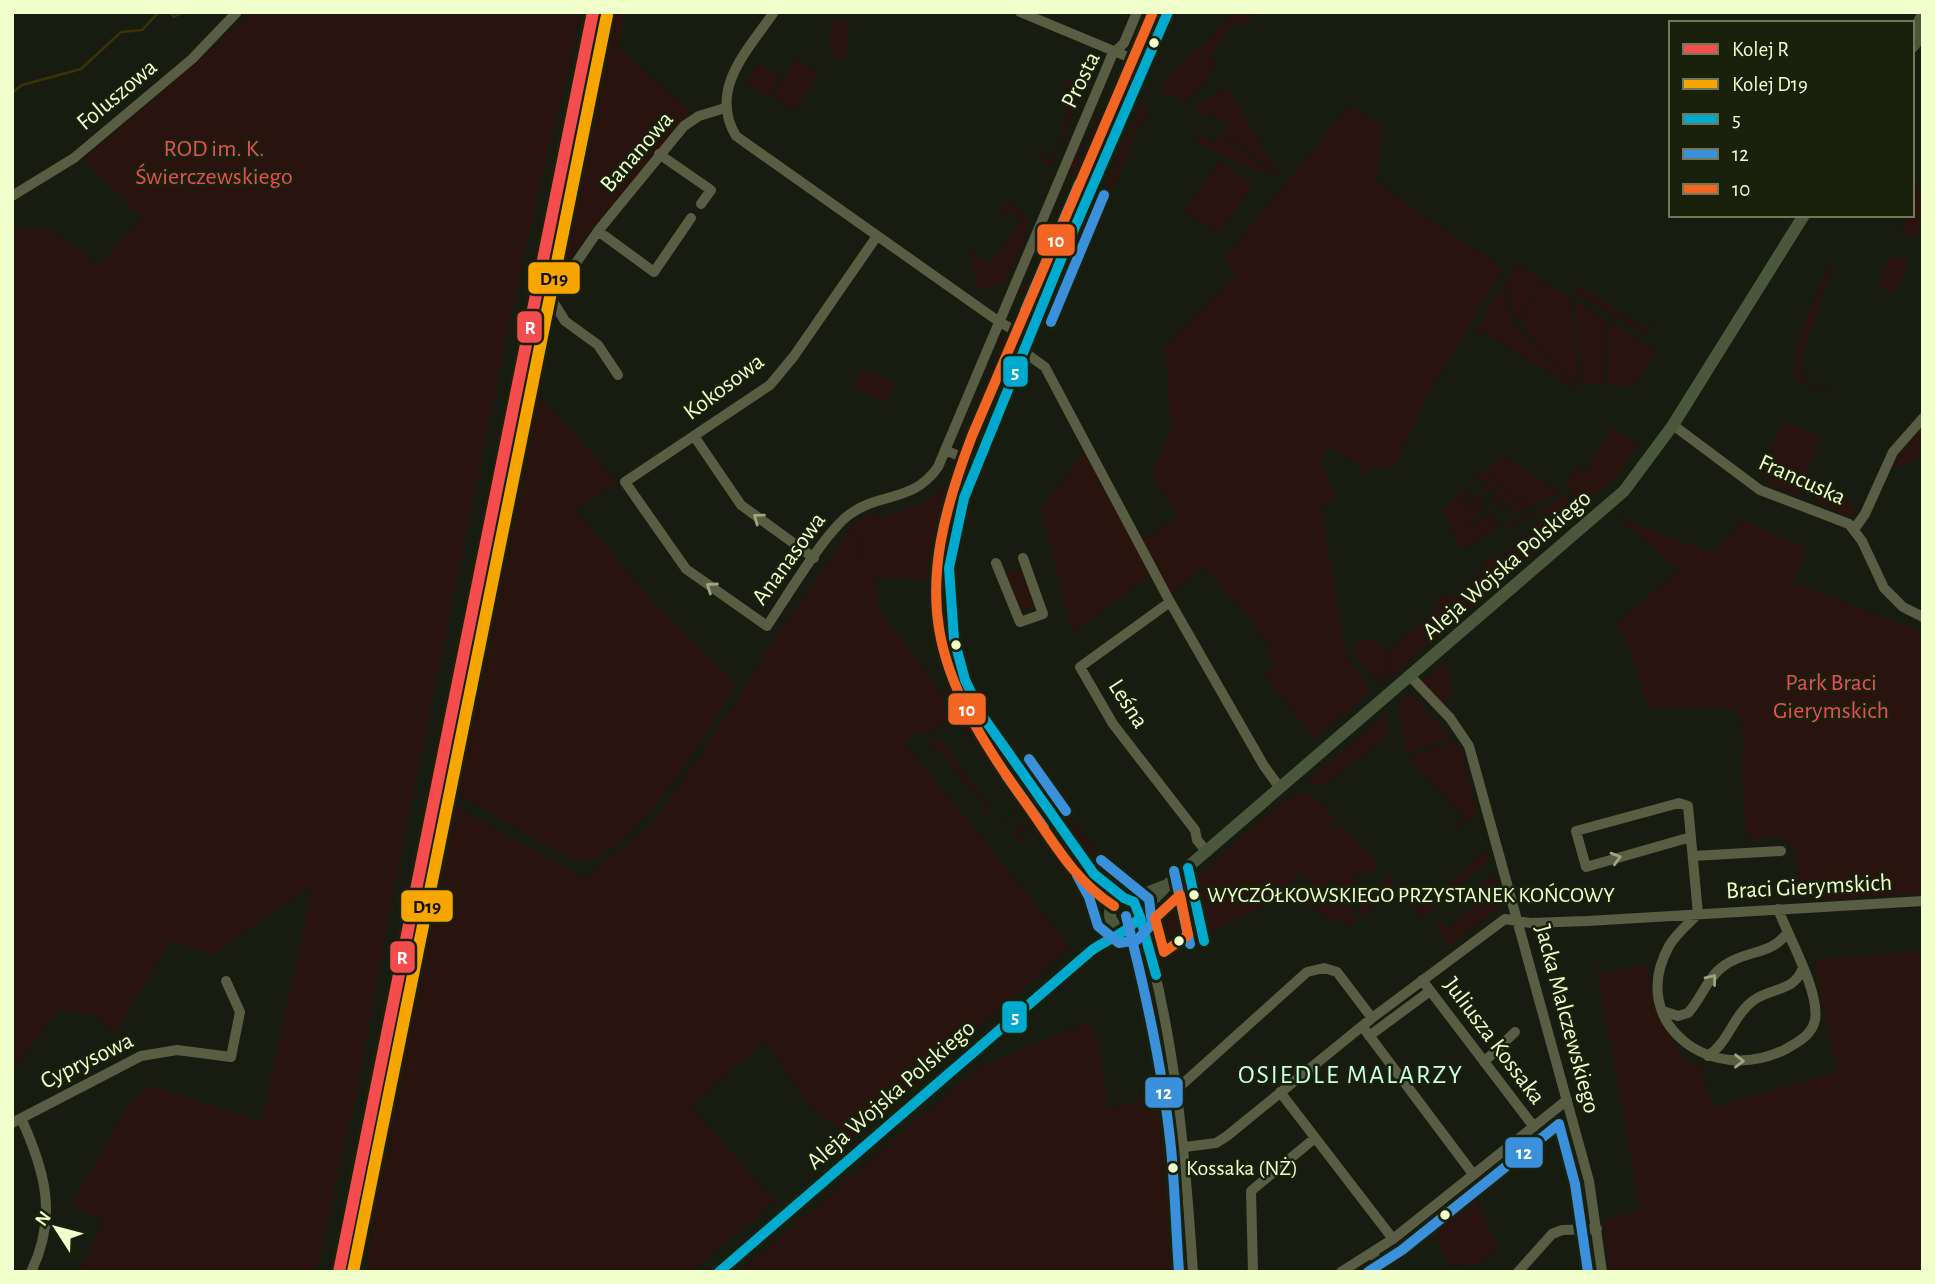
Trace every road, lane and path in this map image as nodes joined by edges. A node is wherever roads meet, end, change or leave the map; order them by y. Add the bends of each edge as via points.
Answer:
1 (237, 12) edge
2 (774, 12) edge
3 (1020, 12) edge
4 (1137, 12) edge
5 (1168, 12) edge
6 (1923, 14) edge
7 (1914, 32) edge
8 (1117, 52) junction
9 (1145, 64) junction
10 (725, 108) junction
11 (659, 154) junction
12 (12, 196) edge
13 (701, 204) dead end
14 (1803, 217) edge
15 (691, 218) dead end
16 (598, 231) junction
17 (877, 236) junction
18 (552, 300) junction
19 (998, 321) junction
20 (1029, 339) junction
21 (1024, 352) junction
22 (618, 375) dead end
23 (528, 390) dead end
24 (1923, 418) edge
25 (1673, 425) junction
26 (694, 436) junction
27 (945, 450) junction
28 (978, 464) junction
29 (1854, 528) junction
30 (814, 558) junction
31 (1023, 558) dead end
32 (996, 563) dead end
33 (1170, 602) junction
34 (1923, 617) edge
35 (767, 626) joint
36 (1410, 676) junction
37 (1280, 788) junction
38 (1691, 837) junction
39 (1781, 851) dead end
40 (1207, 852) junction
41 (1693, 856) junction
42 (1094, 874) junction
43 (1167, 885) junction
44 (1127, 899) junction
45 (1923, 901) edge
46 (1778, 909) junction
47 (1698, 914) junction
48 (1110, 915) junction
49 (1140, 915) junction
50 (1661, 917) junction
51 (1519, 922) junction
52 (1126, 929) junction
53 (1787, 933) junction
54 (1673, 940) junction
55 (1092, 950) junction
56 (1148, 954) junction
57 (1803, 968) junction
58 (226, 981) dead end
59 (1422, 981) junction
60 (1430, 991) junction
61 (1663, 1011) junction
62 (1372, 1018) junction
63 (1362, 1026) junction
64 (1515, 1032) dead end
65 (1369, 1036) junction
66 (1708, 1056) junction
67 (1484, 1062) junction
68 (1177, 1089) junction
69 (1280, 1092) junction
70 (1567, 1100) junction
71 (17, 1121) edge
72 (1534, 1127) junction
73 (1315, 1138) junction
74 (1185, 1147) junction
75 (1473, 1174) junction
76 (1597, 1229) junction
77 (1393, 1239) junction
78 (1373, 1252) junction
79 (31, 1272) edge
80 (719, 1272) edge
81 (1193, 1272) edge
82 (1253, 1272) edge
83 (1341, 1272) edge
84 (1382, 1272) edge
85 (1518, 1272) edge
86 (1602, 1272) edge

1 - 12 street, Foluszowa via 192,59 74,158
2 - 10 street via 728,82
3 - 8 street
4 - 8 street, Prosta
5 - 9 street
6 - 7 main road
8 - 9 street
8 - 19 street, Prosta
9 - 20 street
10 - 11 street, Bananowa via 692,120
10 - 17 street via 742,143
11 - 13 street via 711,190
11 - 16 street, Bananowa
14 - 25 main road, Aleja Wojska Polskiego
15 - 16 street via 654,272
16 - 18 street, Bananowa
17 - 19 street
17 - 26 street, Kokosowa via 770,385
18 - 22 street via 565,321 598,345
18 - 23 street, Bananowa via 545,308
19 - 20 street
19 - 27 street, Ananasowa
20 - 21 street
21 - 28 street
21 - 33 street via 1045,367
24 - 29 street via 1893,452 1866,514
25 - 29 street, Francuska via 1760,489
25 - 36 main road, Aleja Wojska Polskiego via 1624,491
30 -> 26 street via 741,505
35 -> 26 street, Kokosowa via 686,569 625,482
27 - 28 street
27 - 30 street, Ananasowa via 938,467 920,486 849,514
28 - 42 street via 958,515 949,563 949,603 957,652 985,721
29 - 34 street, Francuska via 1884,588 1903,607
30 - 35 street, Ananasowa
31 - 32 street via 1043,614 1020,622
33 - 37 street
33 - 40 street, Leśna via 1080,667 1113,724
36 - 37 main road, Aleja Wojska Polskiego
36 - 51 street, Jacka Malczewskiego via 1450,718 1469,746
37 - 40 main road, Aleja Wojska Polskiego
38 -> 38 street, Braci Gierymskich via 1688,806 1679,803 1576,831 1586,867
38 - 41 street, Braci Gierymskich
39 - 41 street
40 - 43 main road, Aleja Wojska Polskiego
41 - 47 street, Braci Gierymskich
42 - 44 street
42 - 48 street
43 - 44 main road, Aleja Wojska Polskiego
43 - 49 main road, Aleja Wojska Polskiego
44 - 48 main road, Aleja Wojska Polskiego via 1115,902
44 - 49 main road
45 - 46 street, Braci Gierymskich
46 - 47 street, Braci Gierymskich
46 - 53 street
47 - 50 street, Braci Gierymskich
47 - 54 street
48 - 52 main road
48 - 55 main road, Aleja Wojska Polskiego
49 - 52 main road, Aleja Wojska Polskiego
49 - 56 street
50 - 51 street, Braci Gierymskich
50 - 54 street via 1671,925
51 - 59 street, Juliusza Kossaka via 1505,919
51 - 70 street, Jacka Malczewskiego
52 - 55 main road, Aleja Wojska Polskiego
52 - 56 street
53 - 57 street
61 -> 53 street via 1678,1016 1688,1013 1723,966 1774,947
54 - 61 street via 1660,975
55 - 80 main road, Aleja Wojska Polskiego
56 - 68 street
57 - 66 street via 1794,983 1751,1002
66 -> 57 street via 1754,1061 1810,1032 1816,1013
58 - 71 street, Cyprysowa via 240,1012 231,1056 177,1050 141,1056
59 - 60 street, Juliusza Kossaka
59 - 62 street, Juliusza Kossaka
60 - 65 street
60 - 67 street, Juliusza Kossaka
61 - 66 street via 1679,1038
62 - 63 street, Juliusza Kossaka
62 - 68 street via 1331,968 1307,972
63 - 65 street
63 - 69 street, Juliusza Kossaka
64 - 67 street
65 - 75 street
67 - 72 street, Juliusza Kossaka
68 - 74 street
69 - 73 street
69 - 74 street, Juliusza Kossaka via 1216,1143
70 - 72 street
70 - 76 street, Jacka Malczewskiego
71 - 79 street via 40,1163 48,1202 44,1238
72 - 75 street
73 - 77 street
73 - 82 street via 1251,1191
74 - 81 street
75 - 77 street
76 - 85 street via 1552,1234
76 - 86 street, Jacka Malczewskiego
77 - 78 street
78 - 83 street
78 - 84 street

